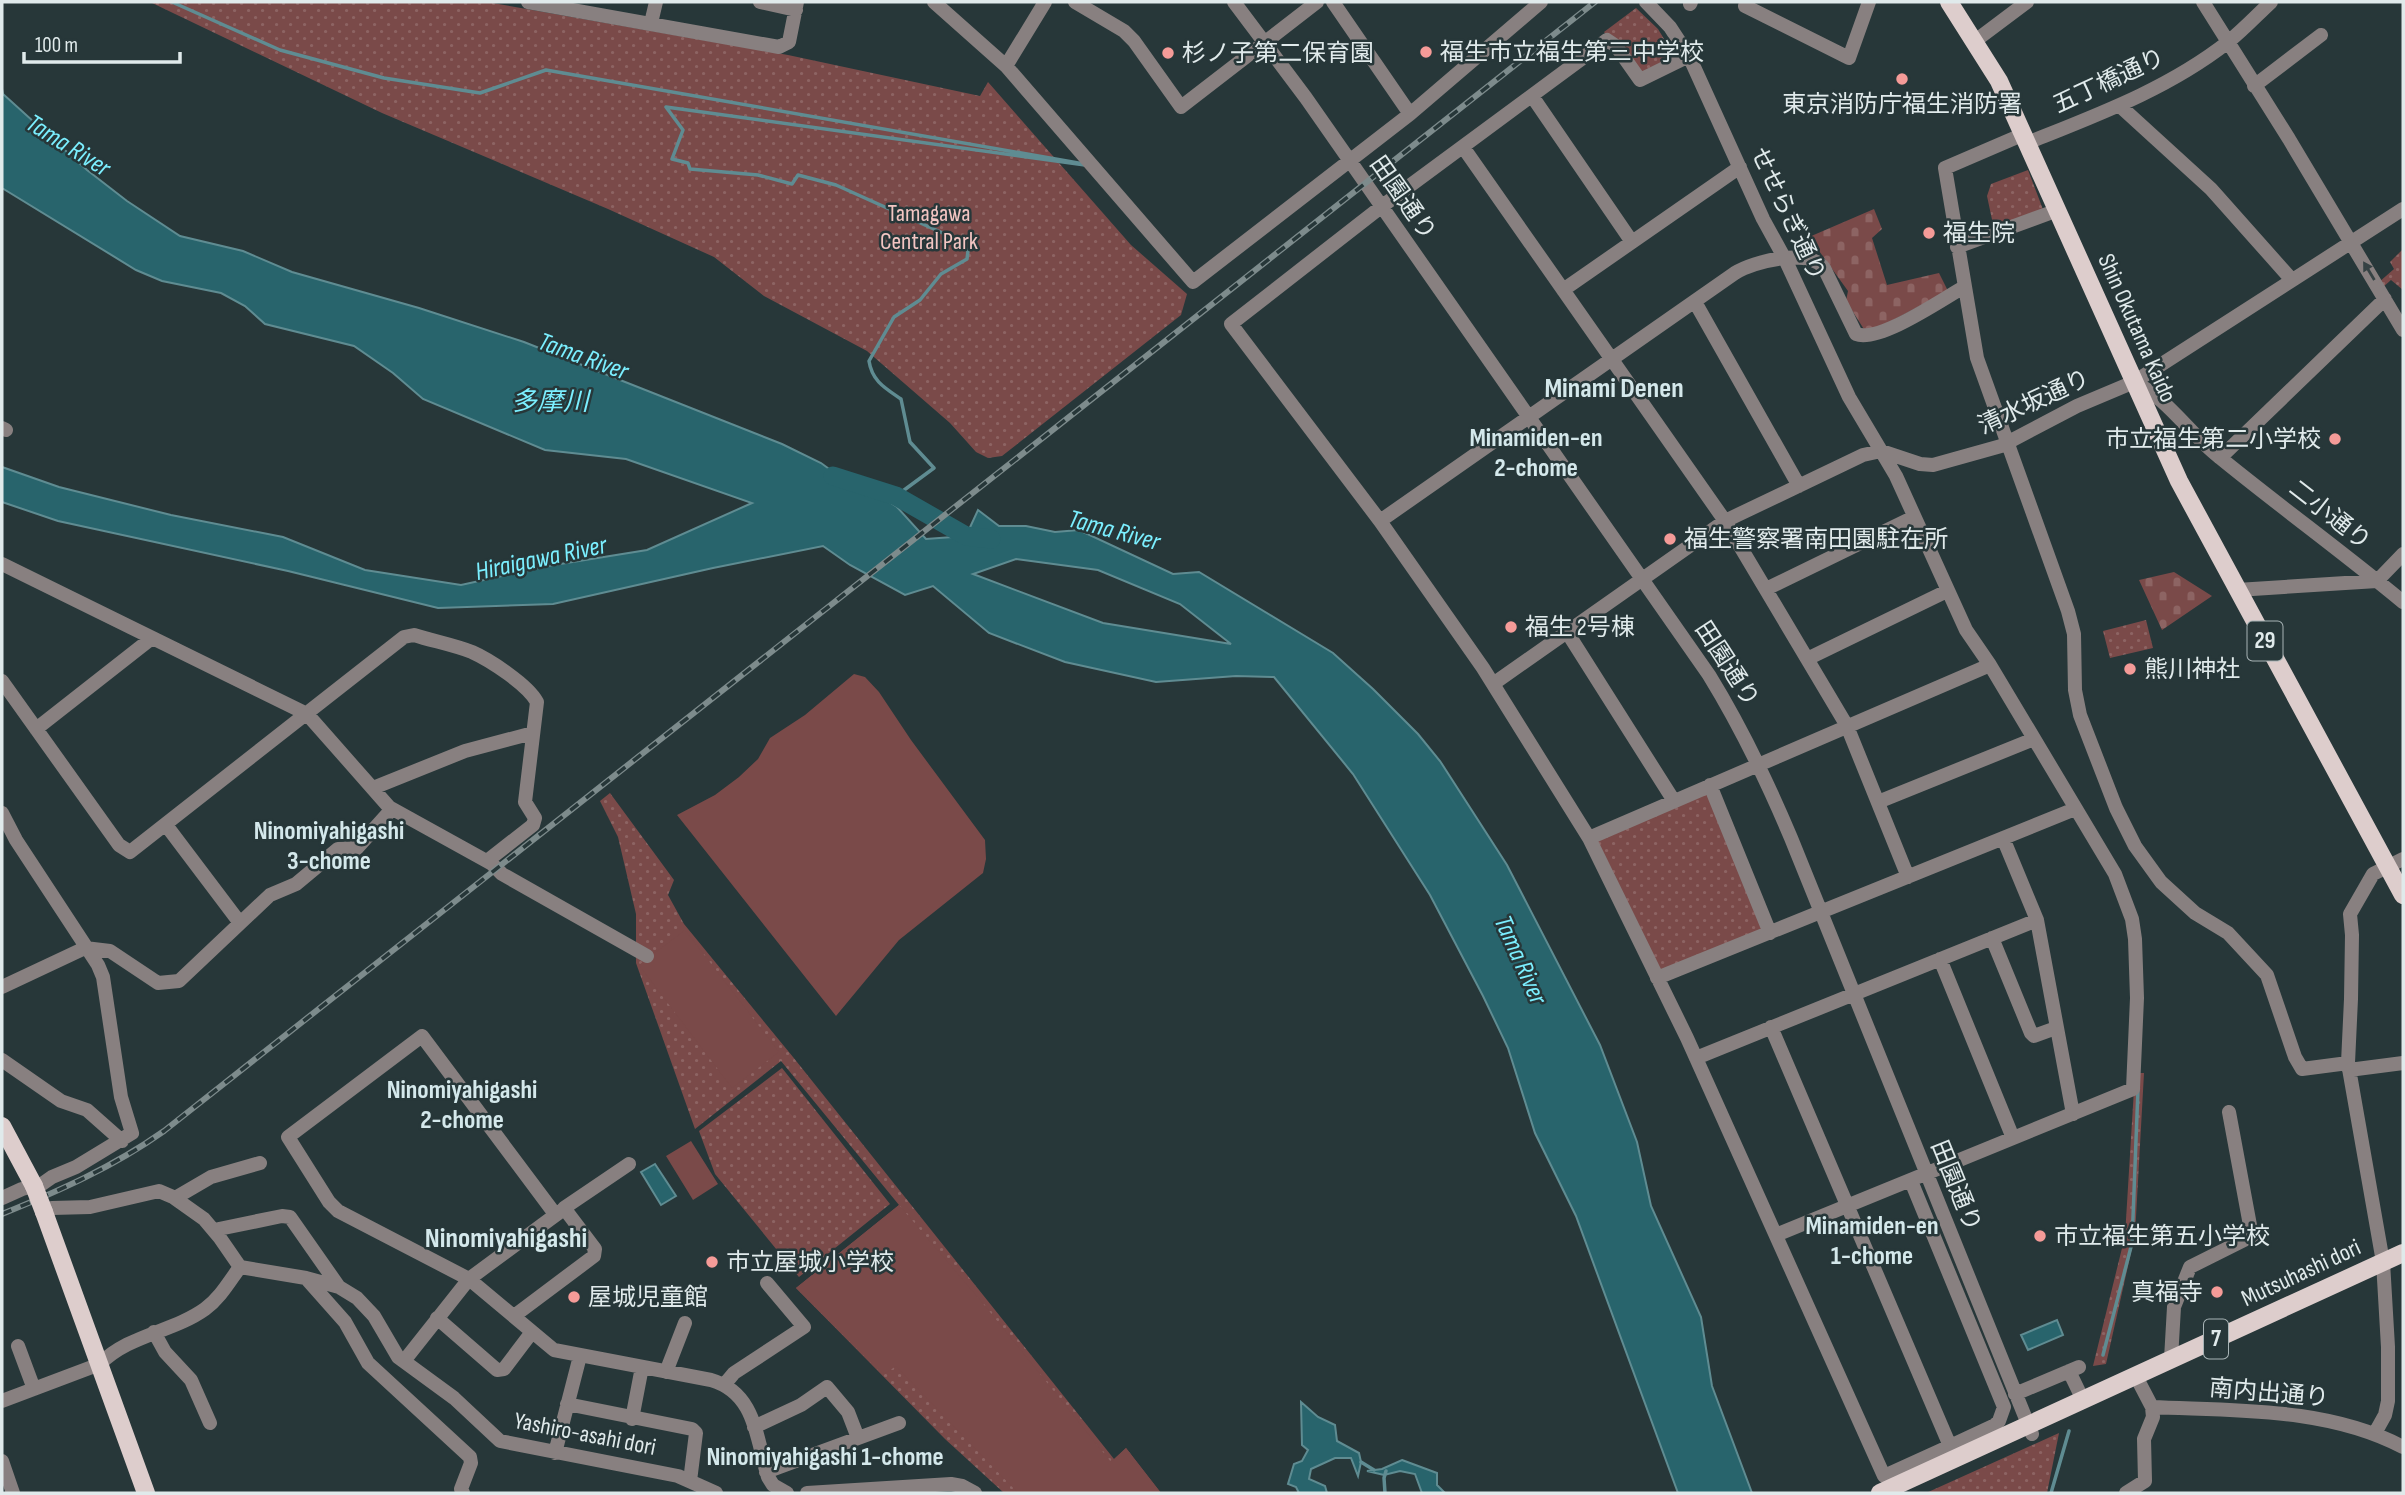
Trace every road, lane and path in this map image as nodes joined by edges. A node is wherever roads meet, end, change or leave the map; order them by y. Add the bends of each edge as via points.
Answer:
1 (528, 2) edge
2 (648, 2) edge
3 (656, 2) edge
4 (760, 2) edge
5 (1045, 2) edge
6 (1074, 2) edge
7 (1234, 2) edge
8 (1317, 2) edge
9 (1333, 2) edge
10 (1541, 2) edge
11 (1646, 2) edge
12 (1869, 2) edge
13 (2027, 2) edge
14 (2203, 2) edge
15 (2271, 2) edge
16 (940, 3) edge
17 (1744, 3) edge
18 (1949, 3) edge
19 (796, 6) edge
20 (647, 22) junction
21 (2321, 35) dead end
22 (1975, 41) junction
23 (1264, 42) junction
24 (2228, 42) junction
25 (1689, 56) junction
26 (1006, 66) junction
27 (2254, 86) junction
28 (1532, 96) junction
29 (2120, 106) junction
30 (1410, 114) junction
31 (2026, 138) junction
32 (1463, 147) junction
33 (1349, 161) junction
34 (1740, 167) junction
35 (1381, 206) junction
36 (2403, 209) edge
37 (2058, 210) junction
38 (1632, 242) junction
39 (2351, 242) junction
40 (1957, 247) junction
41 (1785, 259) junction
42 (2292, 280) junction
43 (1964, 287) junction
44 (1563, 290) junction
45 (2385, 299) junction
46 (1695, 302) junction
47 (2403, 330) edge
48 (1611, 359) junction
49 (2134, 382) junction
50 (1529, 417) junction
51 (2008, 443) junction
52 (1881, 451) junction
53 (2220, 458) junction
54 (1799, 486) junction
55 (1914, 517) junction
56 (1380, 521) junction
57 (1725, 521) junction
58 (2403, 554) edge
59 (2, 565) edge
60 (1642, 579) junction
61 (2377, 581) junction
62 (1766, 589) junction
63 (2237, 590) junction
64 (1947, 591) junction
65 (2403, 602) edge
66 (1567, 632) junction
67 (152, 638) junction
68 (1807, 659) junction
69 (1990, 665) junction
70 (2, 681) edge
71 (1493, 684) junction
72 (307, 713) junction
73 (1847, 726) junction
74 (36, 729) junction
75 (533, 733) junction
76 (2034, 738) junction
77 (1759, 763) junction
78 (1710, 785) junction
79 (373, 788) junction
80 (1674, 801) junction
81 (1878, 802) junction
82 (392, 809) junction
83 (2075, 809) junction
84 (2, 813) edge
85 (166, 825) junction
86 (1589, 838) junction
87 (2003, 838) junction
88 (487, 860) junction
89 (2395, 863) edge
90 (1908, 877) junction
91 (2403, 895) edge
92 (1821, 912) junction
93 (2037, 920) junction
94 (240, 923) junction
95 (1770, 933) junction
96 (1992, 939) junction
97 (85, 948) junction
98 (647, 956) dead end
99 (1940, 959) junction
100 (1657, 978) junction
101 (2, 987) edge
102 (1854, 994) junction
103 (1771, 1027) junction
104 (2056, 1028) junction
105 (1696, 1058) junction
106 (2, 1059) edge
107 (2403, 1063) edge
108 (2349, 1067) junction
109 (2229, 1112) dead end
110 (2073, 1114) junction
111 (2, 1126) edge
112 (2013, 1138) junction
113 (122, 1141) junction
114 (260, 1163) dead end
115 (629, 1164) dead end
116 (1927, 1174) junction
117 (1911, 1181) junction
118 (34, 1186) junction
119 (2, 1198) edge
120 (175, 1198) junction
121 (1848, 1206) junction
122 (560, 1211) junction
123 (44, 1212) junction
124 (214, 1230) junction
125 (1776, 1235) junction
126 (2403, 1253) edge
127 (2403, 1263) edge
128 (240, 1267) junction
129 (2383, 1267) junction
130 (306, 1278) junction
131 (469, 1279) junction
132 (767, 1283) dead end
133 (339, 1287) junction
134 (514, 1316) junction
135 (437, 1318) junction
136 (685, 1323) dead end
137 (154, 1332) junction
138 (532, 1332) junction
139 (18, 1346) dead end
140 (2396, 1347) edge
141 (580, 1356) junction
142 (2171, 1359) junction
143 (404, 1361) junction
144 (100, 1364) junction
145 (642, 1367) junction
146 (666, 1372) junction
147 (2140, 1384) junction
148 (724, 1385) junction
149 (34, 1389) junction
150 (2015, 1394) junction
151 (2082, 1400) junction
152 (2, 1401) edge
153 (567, 1404) junction
154 (2152, 1407) junction
155 (632, 1419) junction
156 (210, 1423) dead end
157 (899, 1423) dead end
158 (754, 1427) junction
159 (2030, 1430) junction
160 (2375, 1433) junction
161 (858, 1438) junction
162 (1950, 1446) junction
163 (2403, 1447) edge
164 (555, 1453) junction
165 (2, 1461) edge
166 (766, 1472) junction
167 (690, 1481) junction
168 (8, 1488) edge
169 (886, 1491) edge
170 (146, 1493) edge
171 (463, 1493) edge
172 (716, 1493) edge
173 (787, 1493) edge
174 (807, 1493) edge
175 (975, 1493) edge
176 (1880, 1493) edge
177 (1903, 1493) edge
178 (2126, 1493) edge

1 - 20 street
2 - 20 street
3 - 20 street
4 - 19 street
5 - 26 street
6 - 23 street via 1124,31 1181,107
7 - 23 street, 田園通り
8 - 23 street
9 - 30 street
10 - 30 street
11 - 25 street, せせらぎ通り
12 - 17 street via 1849,58
13 - 22 street
14 - 24 street
15 - 24 street, 五丁橋通り
16 - 26 street
18 - 22 main road, Shin Okutama Kaido / 29
19 - 20 street via 789,42 783,47
21 - 27 street
22 - 31 main road, Shin Okutama Kaido / 29
23 - 33 street, 田園通り
24 - 27 street
24 - 29 street, 五丁橋通り
25 - 28 street via 1640,80 1608,40
25 - 34 street, せせらぎ通り
26 - 33 street via 1193,282
27 - 39 street
28 - 32 street
28 - 38 street
29 - 31 street, 五丁橋通り
29 - 42 street via 2211,189
30 - 33 street
31 - 37 main road, Shin Okutama Kaido / 29
31 - 40 street, 五丁橋通り via 1945,168
32 - 35 street
32 - 44 street
33 - 35 street, 田園通り
34 - 38 street
34 - 41 street, せせらぎ通り
35 - 50 street, 田園通り
35 - 56 street via 1231,324
36 - 39 street, 清水坂通り
37 - 40 street
37 - 49 main road, Shin Okutama Kaido / 29
38 - 44 street
39 - 42 street, 清水坂通り
45 -> 39 street
40 - 43 street
41 - 43 street via 1804,258 1821,264 1861,337 1888,330
41 - 46 street via 1743,268
41 - 52 street, せせらぎ通り via 1849,397
42 - 49 street, 清水坂通り
43 - 51 street via 1976,358
44 - 48 street
45 - 47 street
45 - 53 street
46 - 48 street
46 - 54 street
48 - 50 street
48 - 57 street
49 - 51 street, 清水坂通り
49 - 53 street, 二小通り via 2151,390
49 - 63 main road, Shin Okutama Kaido / 29 via 2179,481
50 - 56 street
50 - 60 street, 田園通り
51 - 52 street, 清水坂通り via 1933,465
51 - 108 street via 2068,611 2080,715 2135,846 2183,904 2228,933 2267,975 2302,1069
52 - 54 street
52 - 55 street, せせらぎ通り
53 - 61 street, 二小通り
54 - 57 street
55 - 62 street
55 - 64 street, せせらぎ通り
56 - 71 street
57 - 60 street
57 - 62 street
58 - 61 street
59 - 67 street
60 - 66 street
60 - 77 street, 田園通り via 1709,675
61 - 63 street
61 - 65 street, 二小通り
62 - 68 street
63 - 89 main road, Shin Okutama Kaido / 29
64 - 68 street
64 - 69 street, せせらぎ通り
66 - 71 street
66 - 80 street
67 - 72 street
67 - 74 street
68 - 73 street
69 - 73 street
69 - 76 street, せせらぎ通り
70 - 74 street
71 - 86 street
72 - 75 street via 406,635 414,635 474,653 513,677 537,702
72 - 79 street
72 - 85 street
73 - 77 street
73 - 81 street
74 - 85 street via 125,850 136,849
75 - 79 street via 465,751
75 - 88 street via 525,802 535,818 533,825
76 - 81 street
76 - 83 street, せせらぎ通り
77 - 78 street
77 - 92 street, 田園通り
78 - 80 street
78 - 95 street
79 - 82 street
80 - 86 street
81 - 90 street
82 - 88 street
82 - 94 street via 357,848 338,849 296,884 270,895
83 - 87 street
83 - 110 street, せせらぎ通り via 2115,874 2132,919 2137,998 2133,1089
84 - 97 street
85 - 94 street
86 - 100 street
87 - 90 street
87 - 93 street
88 - 98 street via 502,874
89 - 91 main road, Shin Okutama Kaido / 29
89 - 108 street via 2372,875 2350,914
90 - 92 street
92 - 95 street
92 - 102 street, 田園通り
93 - 96 street
93 - 104 street
94 - 97 street via 176,982 158,983 110,951
95 - 100 street
96 - 99 street
96 - 104 street via 2031,1033 2034,1036
97 - 101 street
97 - 113 street via 98,965 107,990 121,1097 132,1133
99 - 102 street
99 - 112 street
100 - 105 street
102 - 103 street
102 - 116 street, 田園通り
103 - 105 street
103 - 121 street
104 - 110 street
105 - 125 street
106 - 113 street via 61,1101 87,1110
107 - 108 street
108 - 129 street
109 - 142 street via 2252,1237 2190,1267 2174,1307
110 - 112 street
111 - 118 main road
112 - 116 street
113 - 118 street
114 - 120 street via 211,1177
115 - 122 street
116 - 117 street
116 - 150 street, 田園通り
117 - 121 street
117 - 162 street via 2004,1407 1995,1425
118 - 119 street
118 - 123 main road, bridge
120 - 123 street via 153,1191 90,1207
120 - 124 street
121 - 125 street
121 - 162 street
122 - 131 street
122 - 131 street via 422,1036 288,1137 328,1202 338,1210
122 - 134 street via 595,1249 594,1256
123 - 144 main road
124 - 128 street
124 - 133 street via 290,1217
125 - 162 street via 1884,1476
126 - 129 main road, Mutsuhashi dori / 7
127 - 129 main road, Mutsuhashi dori / 7
128 - 130 street
128 - 137 street via 204,1310
129 - 140 street
129 - 142 main road, Mutsuhashi dori / 7
129 - 147 main road, Mutsuhashi dori / 7
130 - 133 street
130 - 171 street via 345,1322 368,1363 470,1457
131 - 134 street
131 - 135 street
132 - 148 street via 804,1327 734,1373
133 - 143 street, Yashiro-asahi dori via 367,1307
134 - 138 street
135 - 138 street via 497,1370 504,1369
135 - 143 street
136 - 146 street
137 - 144 street
137 - 156 street via 191,1380
138 - 141 street via 554,1350
139 - 149 street
140 - 160 street via 2385,1415
141 - 145 street
141 - 153 street
142 - 151 main road, Mutsuhashi dori / 7
143 - 164 street, Yashiro-asahi dori via 454,1398 500,1441
144 - 149 street
144 - 170 main road
145 - 146 street
145 - 155 street
146 - 148 street
147 - 154 street
147 - 159 main road, Mutsuhashi dori / 7
148 - 158 street via 743,1399
149 - 152 street
150 - 151 street via 2074,1369
150 - 159 street, 田園通り
151 - 159 main road, Mutsuhashi dori / 7
153 - 155 street
153 - 164 street
154 - 160 street, 南内出通り via 2324,1419
154 - 178 street via 2153,1418 2144,1439 2145,1481
155 - 167 street via 696,1433
157 - 161 street
158 - 161 street via 827,1387 848,1412
158 - 166 street
159 - 176 main road, 7
159 - 177 main road, 7
160 - 163 street, 南内出通り
161 - 166 street
164 - 167 street, Yashiro-asahi dori
165 - 168 street
166 - 173 street via 774,1485
167 - 172 street, Yashiro-asahi dori
169 - 174 street
169 - 175 street via 951,1484

